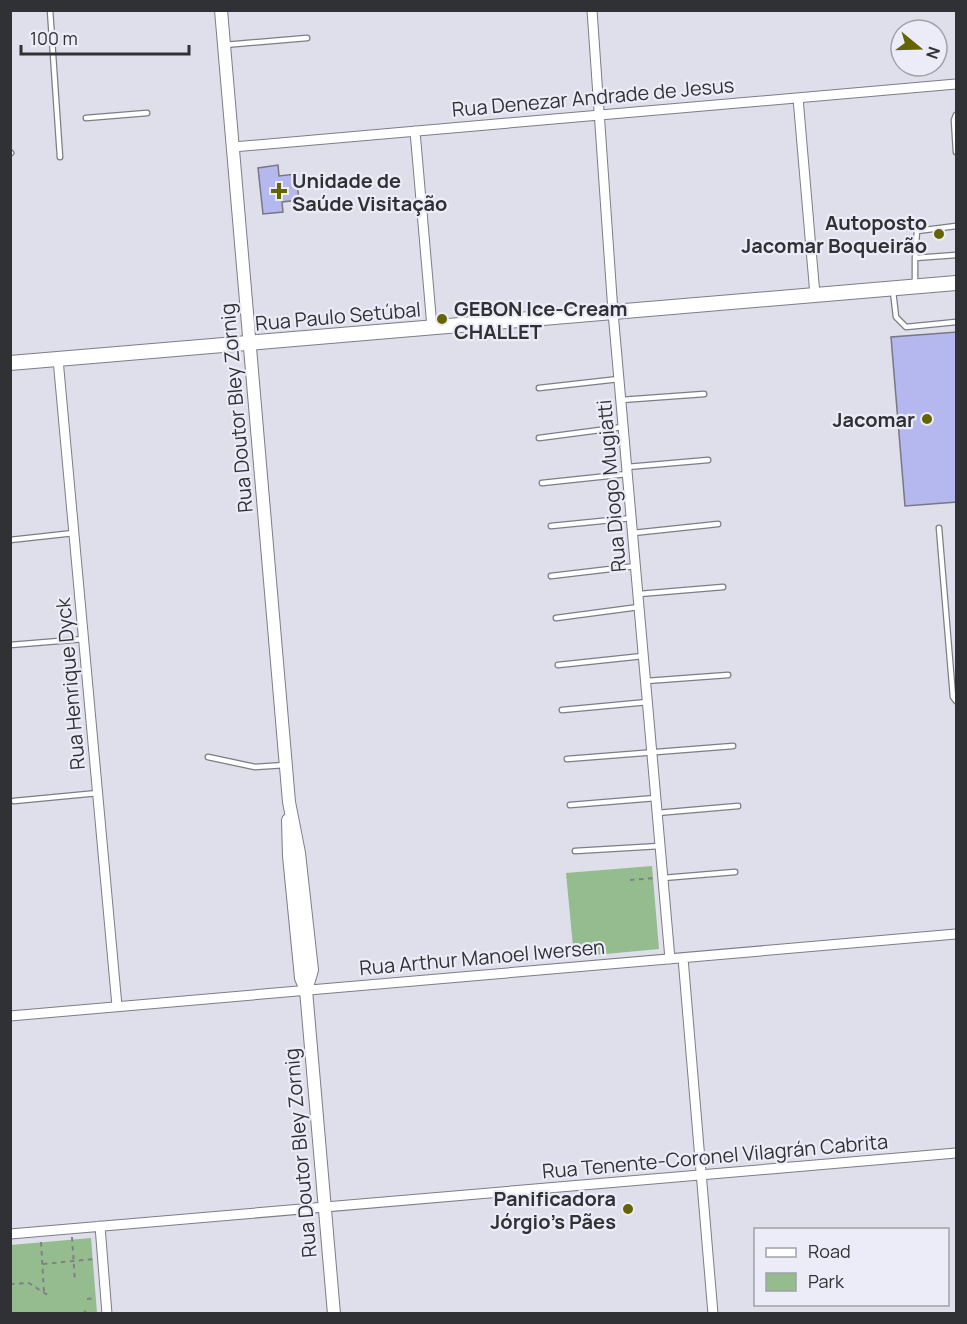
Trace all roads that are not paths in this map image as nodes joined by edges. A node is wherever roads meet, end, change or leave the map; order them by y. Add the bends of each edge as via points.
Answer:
1 (50, 10) edge
2 (221, 10) edge
3 (592, 10) edge
4 (307, 38) dead end
5 (224, 45) junction
6 (957, 84) edge
7 (798, 98) junction
8 (147, 113) dead end
9 (601, 115) junction
10 (957, 115) edge
11 (86, 118) dead end
12 (415, 131) junction
13 (233, 147) junction
14 (957, 152) edge
15 (60, 157) dead end
16 (957, 226) edge
17 (957, 255) edge
18 (915, 258) junction
19 (957, 283) edge
20 (915, 287) junction
21 (893, 288) junction
22 (815, 295) junction
23 (613, 312) junction
24 (957, 322) edge
25 (432, 327) junction
26 (250, 343) junction
27 (58, 359) junction
28 (10, 363) edge
29 (619, 379) junction
30 (539, 388) dead end
31 (704, 394) dead end
32 (621, 400) junction
33 (623, 427) junction
34 (539, 438) dead end
35 (708, 460) dead end
36 (627, 470) junction
37 (542, 483) dead end
38 (632, 518) junction
39 (718, 524) dead end
40 (551, 526) dead end
41 (939, 528) dead end
42 (74, 533) junction
43 (633, 533) junction
44 (10, 540) edge
45 (636, 566) junction
46 (551, 576) dead end
47 (723, 587) dead end
48 (638, 594) junction
49 (639, 607) junction
50 (556, 618) dead end
51 (84, 639) junction
52 (10, 645) edge
53 (644, 656) junction
54 (558, 665) dead end
55 (728, 675) dead end
56 (646, 681) junction
57 (957, 701) edge
58 (648, 702) junction
59 (562, 710) dead end
60 (733, 746) dead end
61 (652, 752) junction
62 (208, 757) dead end
63 (567, 759) dead end
64 (286, 765) junction
65 (98, 793) junction
66 (656, 798) junction
67 (14, 801) dead end
68 (570, 805) dead end
69 (738, 806) dead end
70 (657, 813) junction
71 (660, 846) junction
72 (575, 851) dead end
73 (735, 872) dead end
74 (663, 878) junction
75 (957, 934) edge
76 (683, 958) junction
77 (670, 959) junction
78 (306, 990) junction
79 (117, 1006) junction
80 (10, 1016) edge
81 (957, 1153) edge
82 (701, 1175) junction
83 (324, 1207) junction
84 (100, 1226) junction
85 (10, 1234) edge
86 (107, 1314) edge
87 (333, 1314) edge
88 (713, 1314) edge

1 - 15 lane
2 - 5 street, Rua Doutor Bley Zornig
3 - 9 street, Rua Diogo Mugiatti
4 - 5 lane
5 - 13 street, Rua Doutor Bley Zornig
6 - 7 street, Rua Denezar Andrade de Jesus
7 - 9 street, Rua Denezar Andrade de Jesus
7 - 22 street
8 - 11 lane
9 - 12 street, Rua Denezar Andrade de Jesus
9 - 23 street, Rua Diogo Mugiatti
10 - 14 lane
12 - 13 street, Rua Denezar Andrade de Jesus
12 - 25 street
13 - 26 street, Rua Doutor Bley Zornig
16 - 18 lane via 917,231
17 - 18 lane
18 - 20 lane
19 - 20 main road, Rua Paulo Setúbal
20 - 21 main road, Rua Paulo Setúbal
21 - 22 main road, Rua Paulo Setúbal
21 - 24 lane via 896,317 906,327
22 - 23 main road, Rua Paulo Setúbal
23 - 25 main road, Rua Paulo Setúbal
23 - 29 street, Rua Diogo Mugiatti
25 - 26 main road, Rua Paulo Setúbal
26 - 27 main road, Rua Paulo Setúbal
26 - 64 street, Rua Doutor Bley Zornig
27 - 28 main road, Rua Paulo Setúbal
27 - 42 street, Rua Henrique Dyck
29 - 30 lane
29 - 32 street, Rua Diogo Mugiatti
31 - 32 lane
32 - 33 street, Rua Diogo Mugiatti
33 - 34 lane
33 - 36 street, Rua Diogo Mugiatti
35 - 36 lane
36 - 37 lane
36 - 38 street, Rua Diogo Mugiatti
38 - 40 lane
38 - 43 street, Rua Diogo Mugiatti
39 - 43 lane
41 - 57 lane via 953,697
42 - 44 lane
42 - 51 street, Rua Henrique Dyck
43 - 45 street, Rua Diogo Mugiatti
45 - 46 lane
45 - 48 street, Rua Diogo Mugiatti
47 - 48 lane
48 - 49 street, Rua Diogo Mugiatti
49 - 50 lane
49 - 53 street, Rua Diogo Mugiatti
51 - 52 lane
51 - 65 street, Rua Henrique Dyck
53 - 54 lane
53 - 56 street, Rua Diogo Mugiatti
55 - 56 lane
56 - 58 street, Rua Diogo Mugiatti
58 - 59 lane
58 - 61 street, Rua Diogo Mugiatti
60 - 61 lane
61 - 63 lane
61 - 66 street, Rua Diogo Mugiatti
62 - 64 lane via 255,766
64 - 78 street, Rua Doutor Bley Zornig via 312,970
65 - 67 lane
65 - 79 street, Rua Henrique Dyck
66 - 68 lane
66 - 70 street, Rua Diogo Mugiatti
69 - 70 lane
70 - 71 street, Rua Diogo Mugiatti
71 - 72 lane
71 - 74 street, Rua Diogo Mugiatti
73 - 74 lane
74 - 77 street, Rua Diogo Mugiatti
75 - 76 street, Rua Arthur Manoel Iwersen
76 - 77 street, Rua Arthur Manoel Iwersen
76 - 82 street
77 - 78 street, Rua Arthur Manoel Iwersen
78 - 79 street, Rua Arthur Manoel Iwersen
78 - 83 street, Rua Doutor Bley Zornig
79 - 80 street, Rua Arthur Manoel Iwersen
81 - 82 street, Rua Tenente-Coronel Vilagrán Cabrita
82 - 83 street, Rua Tenente-Coronel Vilagrán Cabrita
82 - 88 street
83 - 84 street, Rua Tenente-Coronel Vilagrán Cabrita
83 - 87 street, Rua Doutor Bley Zornig
84 - 85 street, Rua Tenente-Coronel Vilagrán Cabrita
84 - 86 street

